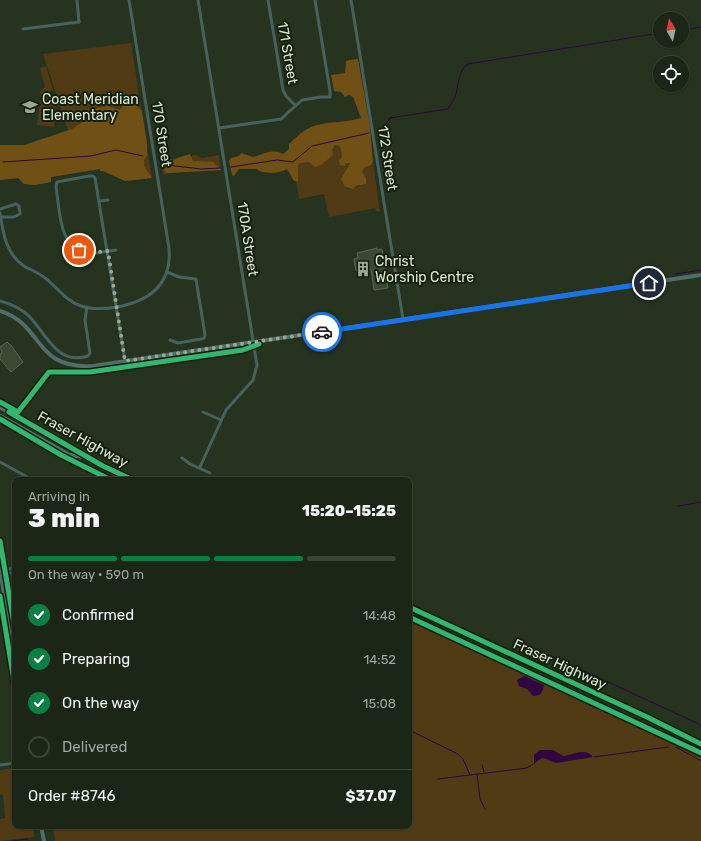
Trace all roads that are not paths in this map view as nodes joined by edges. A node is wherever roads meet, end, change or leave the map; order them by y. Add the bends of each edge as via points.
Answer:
1 (77, 0) edge
2 (129, 0) edge
3 (198, 0) edge
4 (268, 0) edge
5 (314, 0) edge
6 (351, 0) edge
7 (79, 22) junction
8 (83, 25) dead end
9 (23, 29) dead end
10 (295, 105) junction
11 (218, 128) junction
12 (108, 200) dead end
13 (100, 201) junction
14 (0, 209) edge
15 (0, 213) edge
16 (0, 216) edge
17 (116, 250) dead end
18 (108, 251) junction
19 (167, 272) junction
20 (701, 275) edge
21 (0, 301) edge
22 (87, 307) junction
23 (117, 307) junction
24 (0, 311) edge
25 (404, 319) junction
26 (170, 340) dead end
27 (254, 342) junction
28 (125, 361) junction
29 (0, 406) edge
30 (203, 412) dead end
31 (0, 416) edge
32 (221, 420) junction
33 (88, 457) junction
34 (182, 458) dead end
35 (0, 462) edge
36 (200, 467) junction
37 (210, 473) dead end
38 (28, 477) edge
39 (128, 477) edge
40 (12, 569) edge
41 (0, 572) edge
42 (12, 572) edge
43 (412, 608) edge
44 (7, 611) junction
45 (0, 612) edge
46 (12, 644) edge
47 (701, 744) edge
48 (12, 763) edge
49 (0, 765) edge
50 (42, 829) edge
51 (44, 841) edge

1 - 7 street
2 - 19 street, 170 Street via 169,246
3 - 11 street, 170A Street
4 - 10 street, 171 Street via 283,90 286,97
5 - 10 street via 330,97 300,100
6 - 25 street, 172 Street
7 - 8 street
7 - 9 street
10 - 11 street via 281,119
11 - 27 street, 170A Street
12 - 13 street
13 - 18 street
13 - 18 street via 94,176 57,182 63,228 68,241 82,252
14 - 16 street via 16,204 19,206 20,214 14,217
15 - 16 street
16 - 22 street via 8,247 15,258 44,277 70,300
17 - 18 street
18 - 23 street
19 - 23 street, 170 Street via 156,290 146,298
19 - 26 street via 179,277 196,279 204,337 178,342
20 - 25 main road
21 - 22 street via 28,315 57,350 78,358 87,357 90,353 85,320
22 - 23 street, 170 Street
23 - 28 street
24 - 28 main road via 20,321 48,353 64,363 80,367
25 - 27 main road
27 - 28 main road
27 - 32 street, 170A Street via 256,374 226,410
29 - 33 main road, Fraser Highway
30 - 32 street
31 - 33 main road, Fraser Highway via 69,455
32 - 36 street, 170A Street
33 - 39 main road, Fraser Highway
34 - 36 street
35 - 38 street
36 - 37 street
40 - 41 street
41 - 42 street
41 - 44 main road
43 - 47 main road, Fraser Highway
44 - 45 street
44 - 46 main road
48 - 49 street
50 - 51 main road

